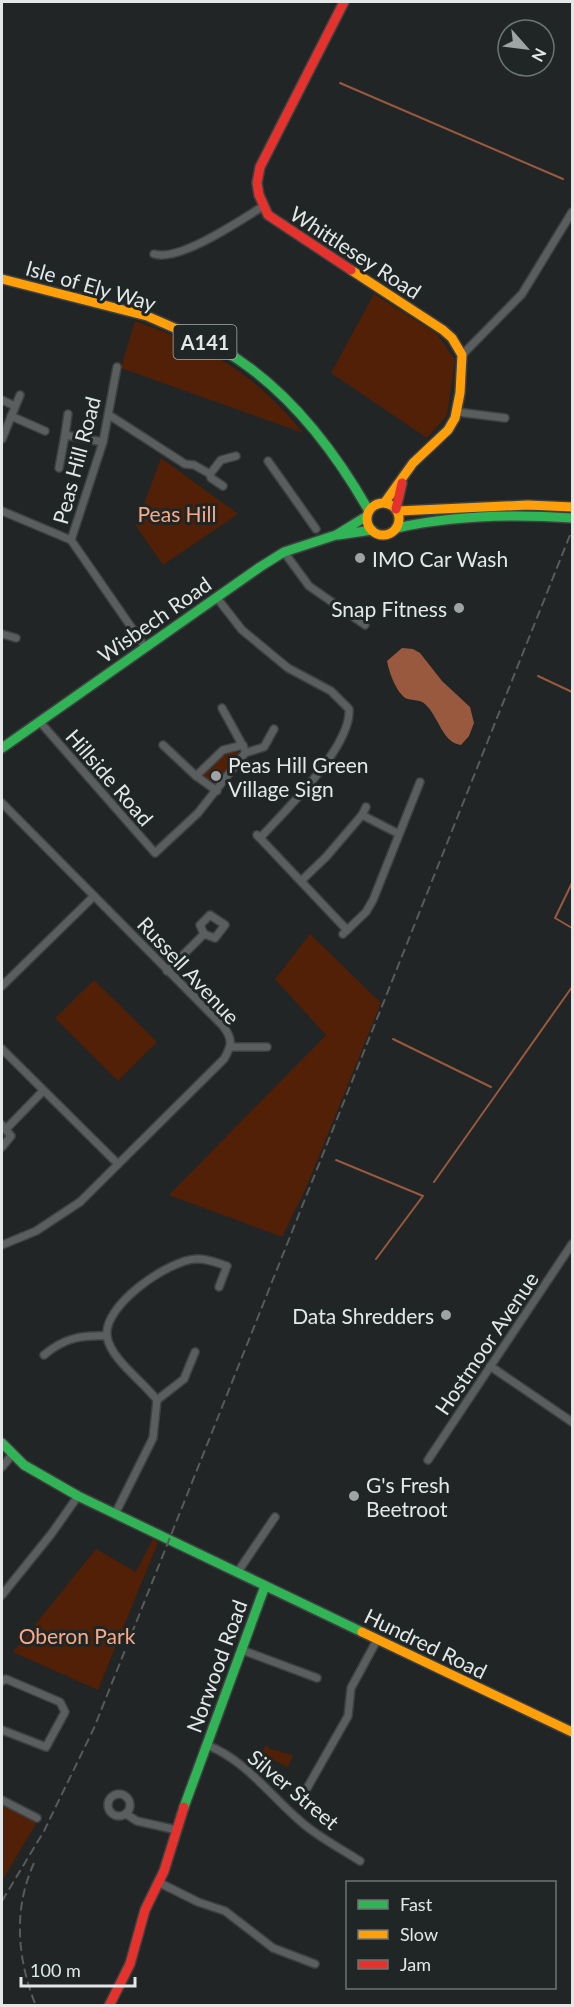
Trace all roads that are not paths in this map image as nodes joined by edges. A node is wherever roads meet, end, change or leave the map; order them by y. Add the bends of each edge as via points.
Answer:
1 (344, 2) edge
2 (262, 207) junction
3 (573, 212) edge
4 (154, 254) dead end
5 (2, 279) edge
6 (462, 355) junction
7 (117, 367) dead end
8 (20, 395) dead end
9 (2, 400) edge
10 (15, 406) junction
11 (457, 412) junction
12 (69, 414) dead end
13 (109, 415) junction
14 (11, 417) junction
15 (505, 418) dead end
16 (45, 431) dead end
17 (65, 435) junction
18 (2, 439) edge
19 (103, 442) junction
20 (236, 456) dead end
21 (268, 461) dead end
22 (58, 468) dead end
23 (210, 474) junction
24 (402, 481) junction
25 (223, 486) dead end
26 (357, 488) junction
27 (381, 503) junction
28 (573, 507) edge
29 (397, 510) junction
30 (2, 511) edge
31 (368, 514) junction
32 (571, 518) edge
33 (397, 528) junction
34 (316, 529) dead end
35 (372, 530) junction
36 (336, 535) junction
37 (71, 540) junction
38 (285, 552) junction
39 (217, 598) junction
40 (365, 625) dead end
41 (2, 634) edge
42 (16, 638) dead end
43 (145, 647) junction
44 (222, 708) dead end
45 (40, 722) junction
46 (274, 729) dead end
47 (163, 745) dead end
48 (2, 748) edge
49 (244, 749) junction
50 (196, 776) junction
51 (420, 782) dead end
52 (217, 791) junction
53 (2, 803) edge
54 (366, 807) dead end
55 (362, 815) junction
56 (399, 834) junction
57 (301, 881) junction
58 (94, 896) junction
59 (204, 934) dead end
60 (167, 971) junction
61 (2, 986) edge
62 (231, 1047) junction
63 (267, 1047) dead end
64 (2, 1050) edge
65 (44, 1092) junction
66 (4, 1126) edge
67 (2, 1147) edge
68 (118, 1164) junction
69 (573, 1244) edge
70 (2, 1245) edge
71 (219, 1287) dead end
72 (107, 1335) junction
73 (195, 1352) dead end
74 (44, 1355) dead end
75 (490, 1366) junction
76 (157, 1400) junction
77 (573, 1422) edge
78 (2, 1443) edge
79 (12, 1455) junction
80 (428, 1460) dead end
81 (2, 1467) edge
82 (78, 1496) junction
83 (115, 1514) junction
84 (274, 1516) dead end
85 (237, 1573) junction
86 (265, 1586) junction
87 (2, 1595) edge
88 (377, 1640) junction
89 (242, 1650) junction
90 (317, 1678) dead end
91 (2, 1681) edge
92 (2, 1730) edge
93 (573, 1732) edge
94 (207, 1745) junction
95 (306, 1790) dead end
96 (2, 1800) edge
97 (126, 1814) dead end
98 (38, 1818) dead end
99 (177, 1830) junction
100 (360, 1861) dead end
101 (160, 1883) junction
102 (315, 1964) dead end
103 (114, 2004) edge

1 - 2 main road, Whittlesey Road via 260,167 257,183
2 - 4 street via 183,249 163,257
2 - 6 main road, Whittlesey Road via 284,228 443,330
3 - 6 street via 522,294
5 - 26 main road, Isle of Ely Way / A141 via 133,314 227,352 301,414
6 - 11 main road
7 - 13 street, Peas Hill Road
8 - 10 street
9 - 10 street
10 - 14 street
11 - 15 street
11 - 24 main road via 448,430
12 - 17 street
13 - 19 street, Peas Hill Road
13 - 23 street via 185,464
14 - 16 street
14 - 18 street
17 - 19 street
17 - 22 street
19 - 37 street, Peas Hill Road
20 - 23 street via 221,460
21 - 34 street
23 - 25 street
24 - 27 main road
24 - 29 main road
26 - 27 main road, Isle of Ely Way / A141
26 - 31 main road, Isle of Ely Way / A141
27 - 29 main road, A141
27 - 31 main road
28 - 29 main road
29 - 33 main road
30 - 37 street
31 - 35 main road, A141
31 - 36 main road, Wisbech Road
32 - 33 main road via 445,519
33 - 35 main road via 384,535
35 - 36 main road, Wisbech Road
36 - 38 main road, Wisbech Road
37 - 43 street, Peas Hill Road
38 - 39 main road, Wisbech Road
38 - 40 street via 309,586
39 - 43 main road, Wisbech Road
39 - 57 street via 243,630 288,668 331,691 349,709 346,731 312,782 259,836
41 - 42 street
43 - 45 main road, Wisbech Road
44 - 49 street
45 - 48 main road, Wisbech Road
45 - 52 street, Hillside Road via 155,853 182,831
46 - 49 street via 264,747
47 - 50 street
49 - 50 street via 223,750
49 - 52 street
50 - 52 street
51 - 56 street
53 - 58 street, Russell Avenue
54 - 55 street
55 - 56 street
55 - 57 street
56 - 57 street via 373,900 345,932
58 - 60 street, Russell Avenue
58 - 61 street
59 - 60 street
60 - 62 street, Russell Avenue via 223,1026 231,1036
62 - 63 street
62 - 68 street, Russell Avenue via 224,1059
64 - 65 street
65 - 66 street
65 - 68 street
66 - 67 street via 10,1139
68 - 70 street, Russell Avenue via 80,1202 36,1231
69 - 75 street, Hostmoor Avenue
71 - 72 street via 227,1266 197,1258 178,1263 119,1304
72 - 74 street via 67,1339
72 - 76 street via 119,1361
73 - 76 street via 184,1379
75 - 77 street
75 - 80 street, Hostmoor Avenue
76 - 83 street via 153,1438
78 - 79 main road, Norwood Road
79 - 81 street
79 - 82 main road, Norwood Road
82 - 83 main road, Norwood Road
82 - 87 street
83 - 85 main road, Norwood Road
84 - 85 street
85 - 86 main road, Norwood Road
86 - 88 main road, Hundred Road
86 - 89 main road, Norwood Road
88 - 93 main road, Hundred Road
88 - 95 street via 351,1688 348,1716
89 - 90 street
89 - 94 main road, Norwood Road
91 - 92 street via 6,1679 60,1702 65,1712 45,1747
94 - 99 main road, Norwood Road
94 - 100 street, Silver Street via 240,1764 299,1821
96 - 98 street
97 - 99 street via 137,1821
99 - 101 main road, Norwood Road
101 - 102 street via 225,1911 273,1948
101 - 103 main road, Norwood Road via 145,1910

